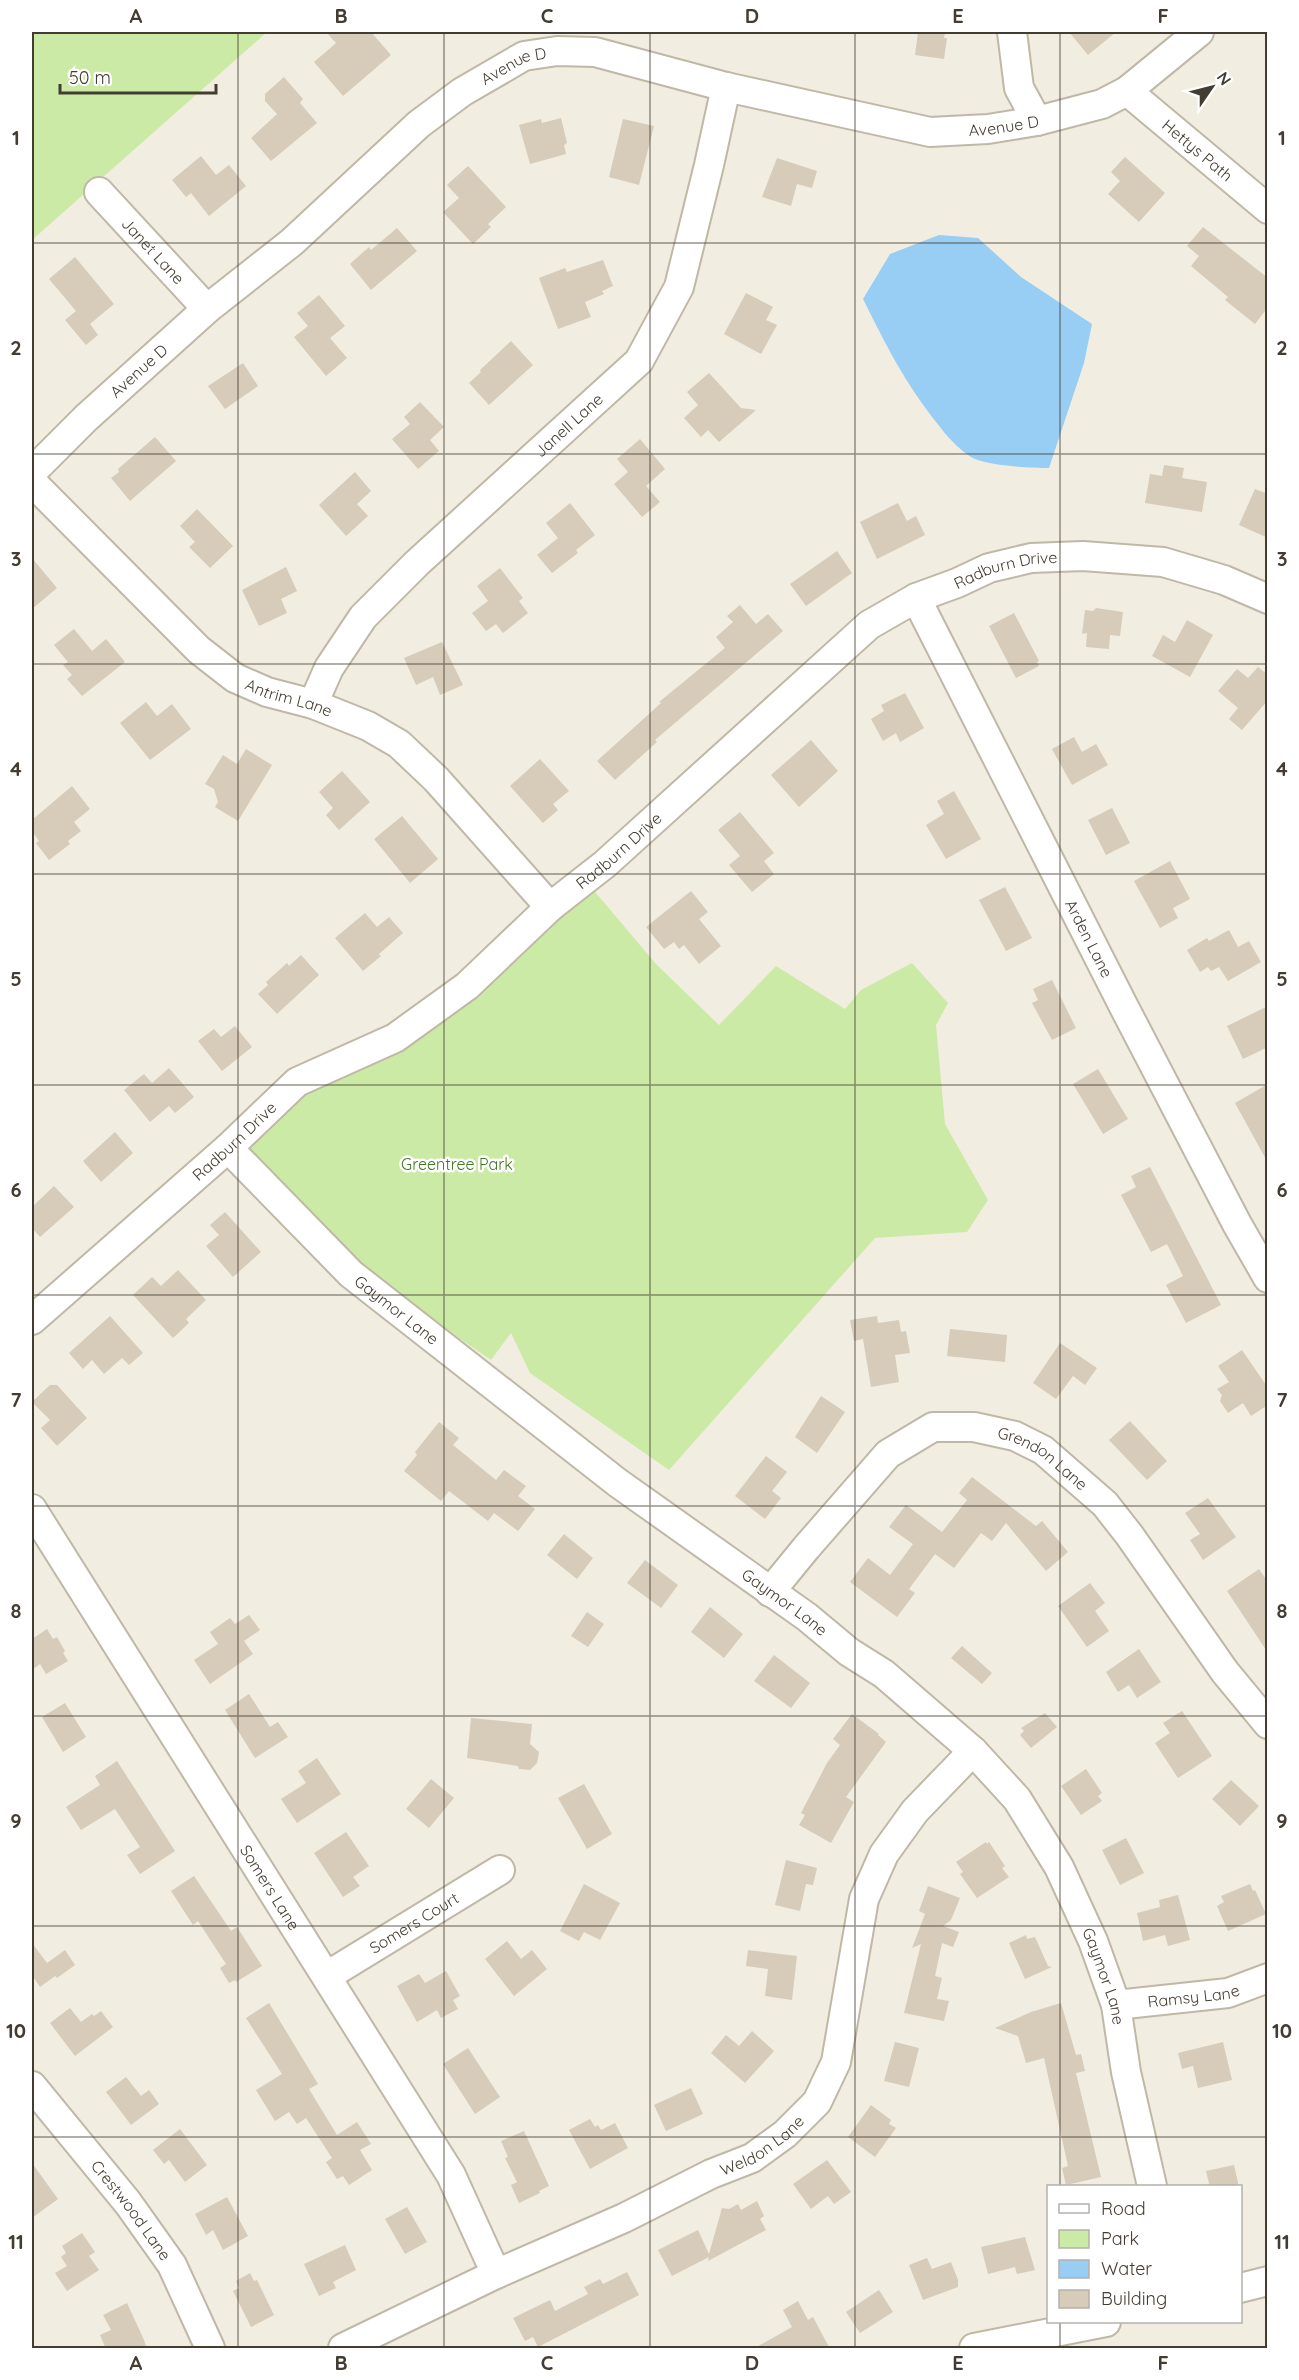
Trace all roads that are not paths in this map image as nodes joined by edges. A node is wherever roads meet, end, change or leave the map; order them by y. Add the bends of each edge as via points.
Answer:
1 (1012, 32) edge
2 (1199, 32) edge
3 (596, 42) edge
4 (726, 87) junction
5 (1127, 91) junction
6 (1037, 122) junction
7 (99, 192) dead end
8 (1268, 209) edge
9 (207, 309) junction
10 (32, 472) edge
11 (32, 482) edge
12 (916, 598) junction
13 (1268, 599) edge
14 (313, 704) junction
15 (550, 907) junction
16 (228, 1148) junction
17 (1268, 1278) edge
18 (32, 1320) edge
19 (32, 1509) edge
20 (770, 1592) junction
21 (1268, 1724) edge
22 (973, 1751) junction
23 (500, 1870) dead end
24 (327, 1976) junction
25 (1268, 1978) edge
26 (1116, 2005) junction
27 (32, 2086) edge
28 (1152, 2185) edge
29 (496, 2274) junction
30 (1268, 2281) edge
31 (1242, 2288) edge
32 (1104, 2323) edge
33 (1067, 2340) edge
34 (210, 2349) edge
35 (343, 2349) edge
36 (974, 2349) edge

1 - 6 street via 1019,88
2 - 5 street, Avenue D
3 - 4 street, Avenue D
3 - 9 street, Avenue D via 524,56 462,92 419,124 292,242
4 - 6 street, Avenue D via 930,132
4 - 14 street, Janell Lane via 679,287 639,361 417,563 363,618 329,668
5 - 6 street, Avenue D via 1102,104
5 - 8 street, Hettys Path
7 - 9 street, Janet Lane
9 - 10 street, Avenue D
11 - 14 street, Antrim Lane via 208,657 235,678 267,692
12 - 13 street, Radburn Drive via 999,566 1031,558 1083,556 1163,562 1224,580
12 - 15 street, Radburn Drive via 869,625 605,864
12 - 17 street, Arden Lane via 1129,1018
14 - 15 street, Antrim Lane via 368,726 399,744 436,779
15 - 16 street, Radburn Drive via 466,986 395,1038 297,1082
16 - 18 street, Radburn Drive
16 - 20 street, Gaymor Lane via 351,1275 618,1483
19 - 24 street, Somers Lane
20 - 21 street, Grendon Lane via 888,1454 933,1427 974,1427 1015,1436 1043,1450 1105,1504 1225,1672
20 - 22 street, Gaymor Lane via 884,1674
22 - 26 street, Gaymor Lane via 1017,1799 1059,1867 1093,1941
22 - 29 street, Weldon Lane via 915,1811 884,1854 864,1899 836,2062 817,2102 785,2134 752,2157
23 - 24 street, Somers Court
24 - 29 street, Somers Lane via 451,2175
25 - 26 street, Ramsy Lane via 1228,1993
26 - 28 street, Gaymor Lane via 1126,2072
27 - 34 street, Crestwood Lane via 172,2265
29 - 35 street, Weldon Lane
30 - 31 street
32 - 33 street
33 - 36 street

